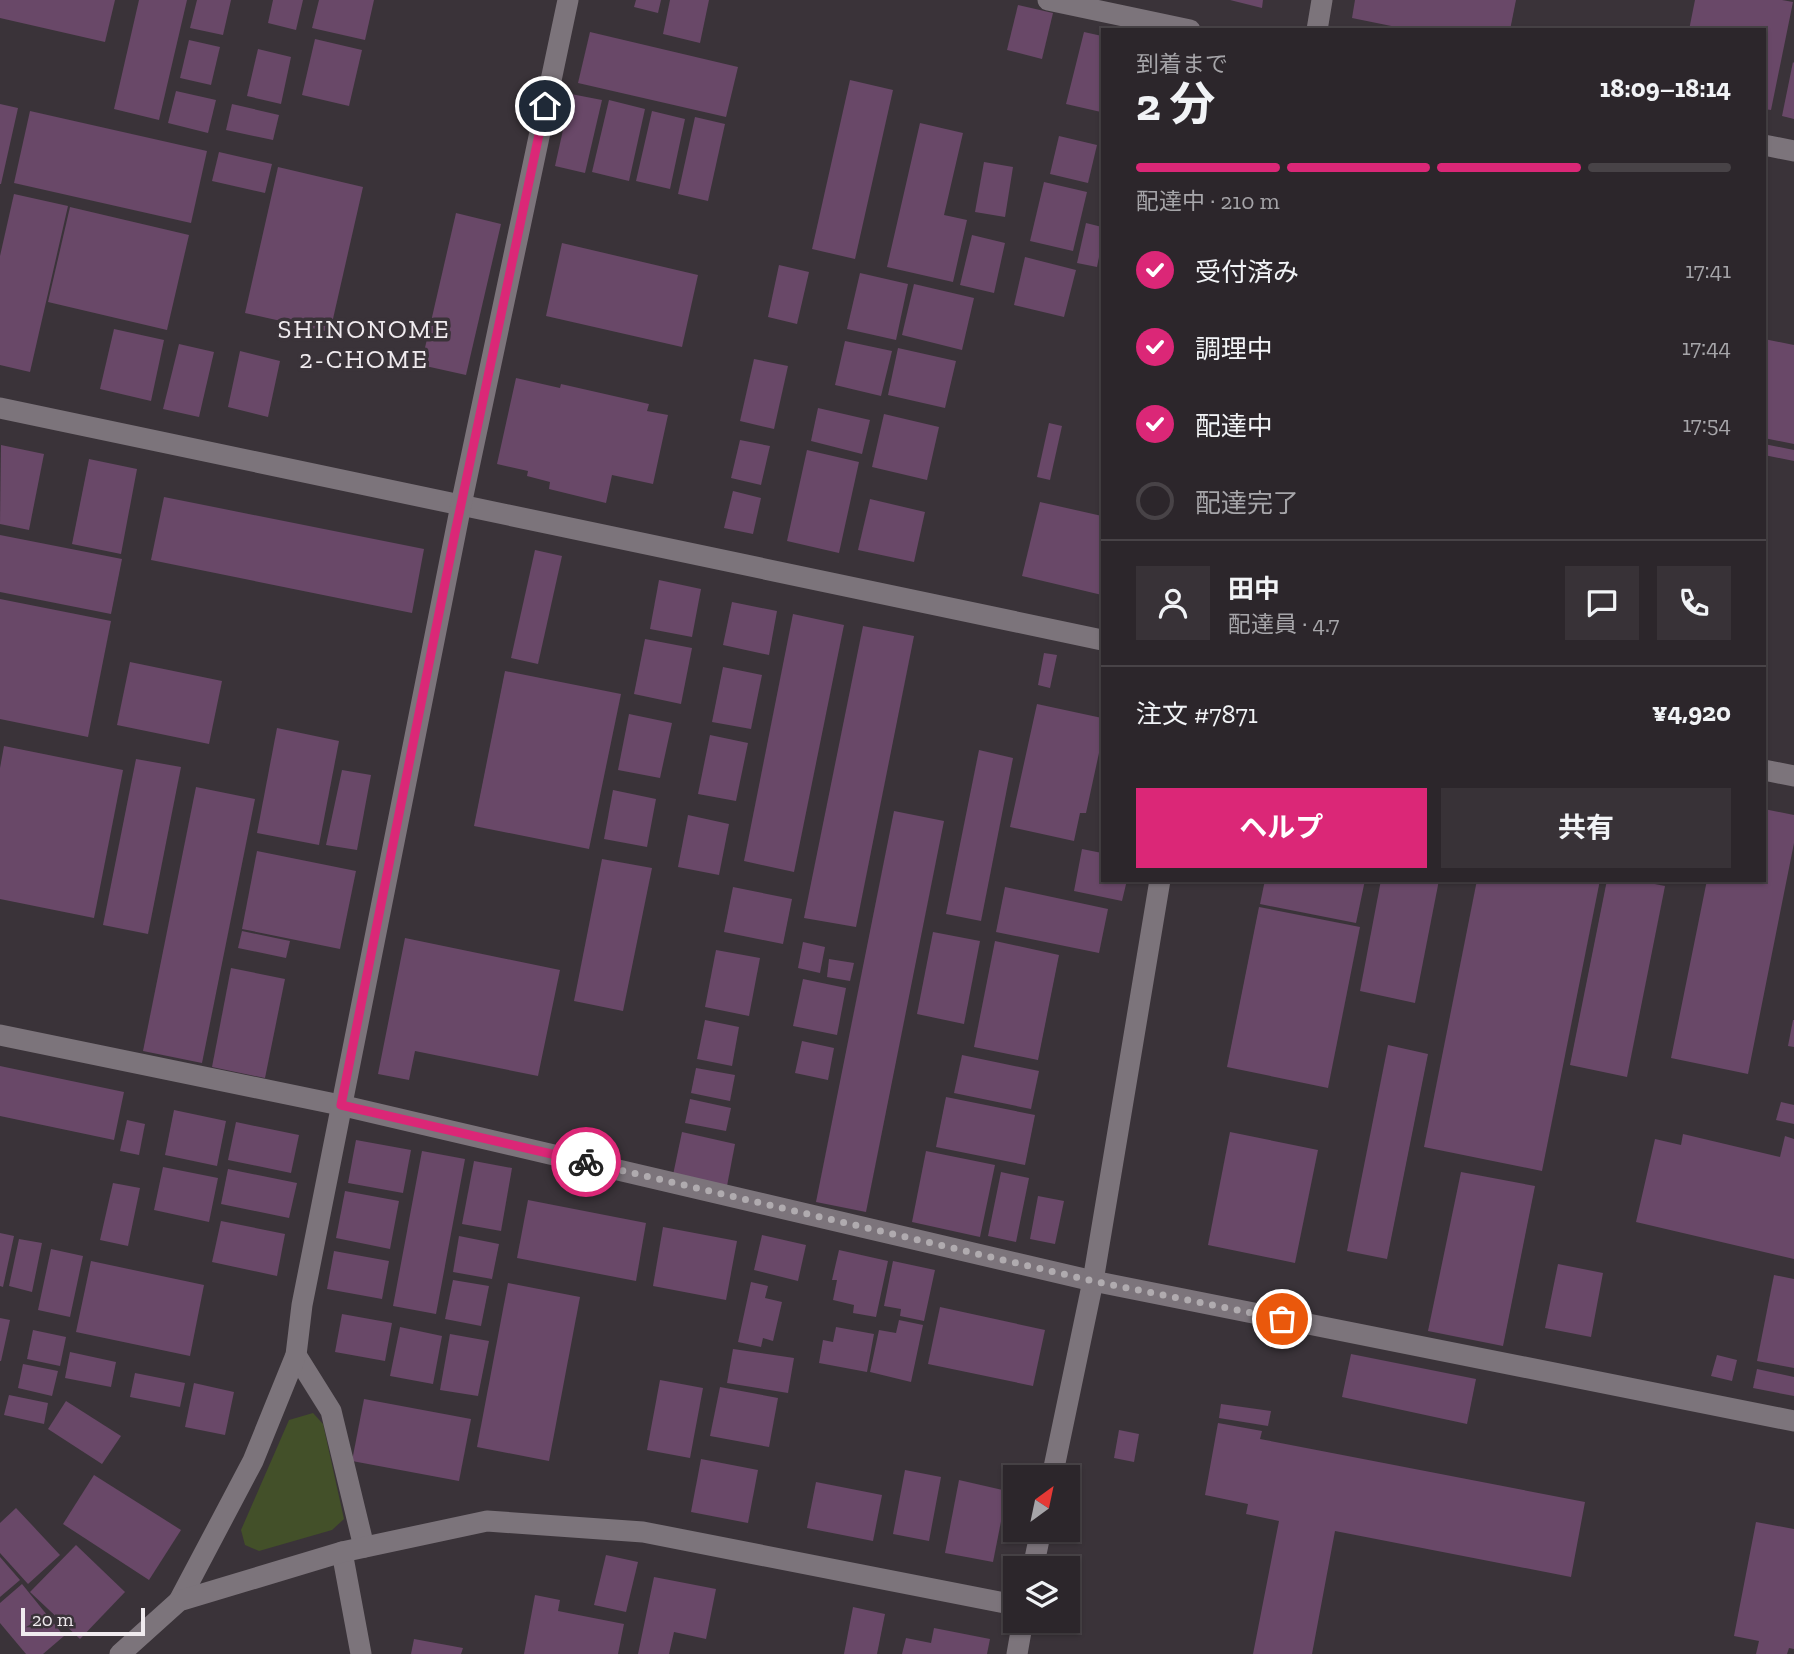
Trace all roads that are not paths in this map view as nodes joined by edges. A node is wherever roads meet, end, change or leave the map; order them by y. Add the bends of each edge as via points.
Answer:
1 (568, 0) edge
2 (1048, 0) edge
3 (1322, 0) edge
4 (1181, 28) edge
5 (1317, 28) edge
6 (1766, 145) edge
7 (1794, 151) edge
8 (0, 408) edge
9 (461, 505) junction
10 (1101, 640) edge
11 (1766, 770) edge
12 (1794, 776) edge
13 (1160, 882) edge
14 (0, 1035) edge
15 (341, 1105) junction
16 (1093, 1281) junction
17 (296, 1355) junction
18 (1794, 1421) edge
19 (1055, 1465) edge
20 (364, 1547) junction
21 (342, 1552) junction
22 (179, 1601) junction
23 (1003, 1603) edge
24 (1021, 1633) edge
25 (120, 1654) edge
26 (361, 1654) edge
27 (1017, 1654) edge

1 - 9 street
2 - 4 street
3 - 5 street
6 - 7 street
8 - 9 street
9 - 10 street
9 - 15 street
11 - 12 street
13 - 16 street
14 - 15 street
15 - 16 street
15 - 17 street
16 - 18 street
16 - 19 street
17 - 20 street via 331,1411
17 - 22 street via 253,1461
20 - 21 street
20 - 23 street via 487,1521 643,1532
21 - 22 street
21 - 26 street
22 - 25 street
24 - 27 street

